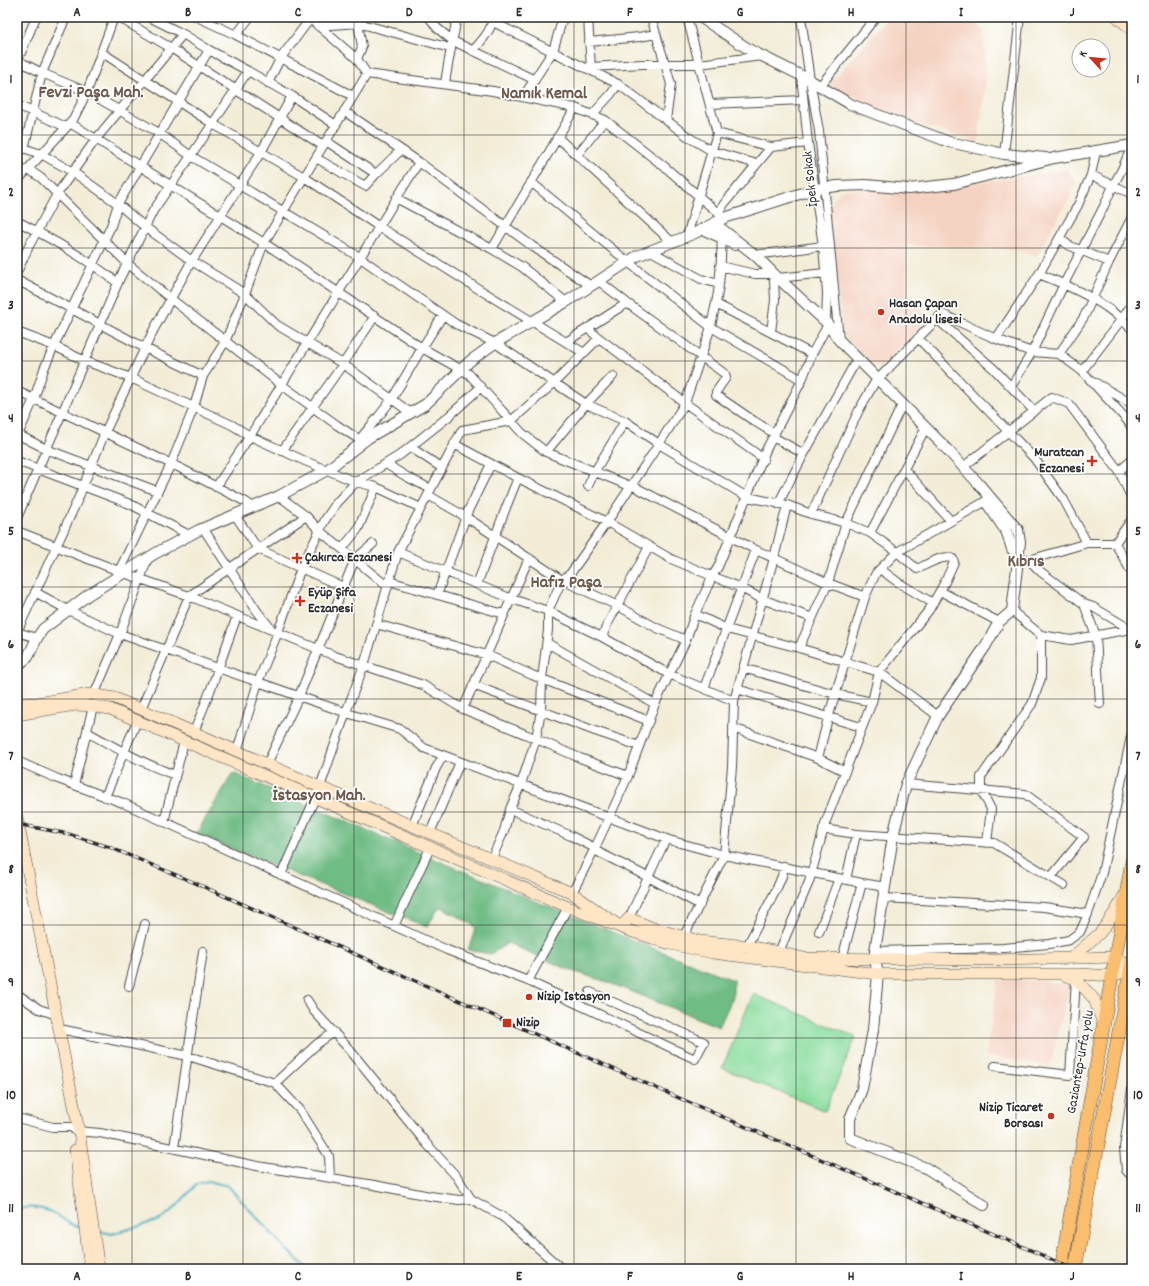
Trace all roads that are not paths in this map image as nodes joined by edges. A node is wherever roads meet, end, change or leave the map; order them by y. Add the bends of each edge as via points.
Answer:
1 (36, 17) edge
2 (66, 17) edge
3 (114, 17) edge
4 (118, 17) edge
5 (149, 17) edge
6 (197, 17) edge
7 (250, 17) edge
8 (429, 17) edge
9 (457, 17) edge
10 (563, 17) edge
11 (588, 17) edge
12 (651, 17) edge
13 (687, 17) edge
14 (700, 17) edge
15 (801, 17) edge
16 (876, 17) edge
17 (1020, 17) edge
18 (1117, 17) edge
19 (309, 18) edge
20 (358, 20) edge
21 (492, 20) edge
22 (318, 26) junction
23 (1132, 30) edge
24 (183, 34) junction
25 (656, 34) junction
26 (236, 35) junction
27 (589, 42) junction
28 (451, 45) junction
29 (171, 48) junction
30 (209, 50) junction
31 (473, 51) junction
32 (553, 51) junction
33 (101, 52) junction
34 (762, 56) junction
35 (280, 58) junction
36 (357, 59) junction
37 (18, 60) edge
38 (700, 64) junction
39 (665, 65) junction
40 (199, 67) junction
41 (591, 69) junction
42 (248, 70) junction
43 (42, 73) junction
44 (367, 74) junction
45 (801, 76) junction
46 (145, 79) junction
47 (535, 80) junction
48 (810, 80) junction
49 (268, 83) junction
50 (445, 84) junction
51 (618, 84) junction
52 (820, 86) junction
53 (236, 90) junction
54 (86, 92) junction
55 (292, 96) junction
56 (353, 96) junction
57 (524, 97) junction
58 (178, 100) junction
59 (803, 100) junction
60 (710, 104) junction
61 (17, 105) edge
62 (575, 108) junction
63 (119, 110) junction
64 (344, 111) junction
65 (33, 112) junction
66 (592, 115) junction
67 (280, 118) junction
68 (605, 120) junction
69 (666, 120) junction
70 (213, 124) junction
71 (68, 125) junction
72 (336, 125) junction
73 (159, 133) junction
74 (717, 133) junction
75 (558, 137) junction
76 (96, 139) junction
77 (808, 143) junction
78 (325, 144) junction
79 (1132, 146) edge
80 (771, 147) junction
81 (21, 148) edge
82 (401, 150) junction
83 (712, 151) junction
84 (1096, 151) junction
85 (260, 152) junction
86 (42, 154) junction
87 (1004, 154) junction
88 (577, 155) junction
89 (191, 156) junction
90 (316, 158) junction
91 (1054, 158) junction
92 (419, 162) junction
93 (757, 164) junction
94 (140, 166) junction
95 (28, 169) junction
96 (73, 172) junction
97 (376, 174) junction
98 (1091, 175) junction
99 (304, 177) junction
100 (17, 181) edge
101 (531, 182) junction
102 (171, 186) junction
103 (240, 186) junction
104 (1113, 186) junction
105 (820, 189) junction
106 (57, 194) junction
107 (1132, 194) edge
108 (698, 196) junction
109 (396, 198) junction
110 (118, 204) junction
111 (284, 211) junction
112 (722, 215) junction
113 (220, 216) junction
114 (1132, 217) edge
115 (17, 221) edge
116 (714, 223) junction
117 (378, 226) junction
118 (505, 226) junction
119 (145, 227) junction
120 (702, 229) junction
121 (37, 232) junction
122 (687, 236) junction
123 (722, 238) junction
124 (1060, 238) junction
125 (104, 240) junction
126 (672, 242) junction
127 (264, 243) junction
128 (823, 246) junction
129 (492, 249) junction
130 (651, 251) junction
131 (1080, 251) junction
132 (756, 255) junction
133 (359, 257) junction
134 (192, 261) junction
135 (628, 262) junction
136 (1109, 262) junction
137 (127, 263) junction
138 (92, 265) junction
139 (720, 266) junction
140 (17, 272) edge
141 (825, 273) junction
142 (1039, 274) junction
143 (774, 277) junction
144 (17, 280) edge
145 (118, 283) junction
146 (595, 284) junction
147 (720, 284) junction
148 (1064, 284) junction
149 (338, 292) junction
150 (246, 294) junction
151 (171, 299) junction
152 (1093, 299) junction
153 (566, 302) junction
154 (1132, 302) edge
155 (628, 303) junction
156 (716, 304) junction
157 (71, 310) junction
158 (444, 315) junction
159 (375, 316) junction
160 (937, 319) junction
161 (1122, 320) junction
162 (533, 321) junction
163 (100, 324) junction
164 (826, 325) junction
165 (711, 327) junction
166 (587, 328) junction
167 (1132, 329) edge
168 (17, 332) edge
169 (771, 332) junction
170 (599, 338) junction
171 (918, 338) junction
172 (996, 339) junction
173 (839, 340) junction
174 (225, 342) junction
175 (566, 342) junction
176 (307, 343) junction
177 (494, 343) junction
178 (54, 346) junction
179 (145, 348) junction
180 (422, 348) junction
181 (1032, 352) junction
182 (584, 353) junction
183 (812, 354) junction
184 (1059, 354) junction
185 (702, 357) junction
186 (85, 361) junction
187 (856, 361) junction
188 (343, 364) junction
189 (461, 369) junction
190 (1082, 371) junction
191 (203, 376) junction
192 (613, 376) dead end
193 (131, 378) junction
194 (1090, 379) junction
195 (802, 380) junction
196 (877, 381) junction
197 (554, 383) junction
198 (282, 385) junction
199 (481, 387) junction
200 (1011, 387) junction
201 (17, 392) edge
202 (34, 399) junction
203 (392, 399) junction
204 (685, 403) junction
205 (586, 404) junction
206 (1132, 404) edge
207 (194, 407) junction
208 (312, 407) junction
209 (900, 409) junction
210 (1034, 411) junction
211 (63, 412) junction
212 (411, 413) junction
213 (511, 421) junction
214 (625, 421) junction
215 (1132, 428) edge
216 (1009, 431) junction
217 (105, 432) junction
218 (923, 432) junction
219 (17, 435) edge
220 (250, 436) junction
221 (774, 436) junction
222 (361, 441) junction
223 (454, 444) junction
224 (659, 444) junction
225 (410, 447) junction
226 (46, 449) junction
227 (282, 450) junction
228 (546, 452) junction
229 (804, 454) junction
230 (764, 459) junction
231 (17, 460) edge
232 (1132, 460) edge
233 (171, 464) junction
234 (386, 464) junction
235 (491, 464) junction
236 (91, 467) junction
237 (963, 467) junction
238 (38, 468) junction
239 (442, 468) junction
240 (904, 469) junction
241 (327, 470) junction
242 (595, 471) junction
243 (1119, 471) junction
244 (518, 478) junction
245 (356, 482) junction
246 (83, 485) junction
247 (588, 486) dead end
248 (630, 486) junction
249 (216, 487) junction
250 (376, 487) junction
251 (157, 491) junction
252 (429, 492) junction
253 (279, 496) junction
254 (747, 497) junction
255 (1132, 499) edge
256 (986, 501) junction
257 (783, 504) junction
258 (253, 507) junction
259 (421, 508) junction
260 (147, 512) junction
261 (235, 514) junction
262 (811, 514) junction
263 (306, 516) junction
264 (466, 517) junction
265 (17, 518) edge
266 (1132, 519) edge
267 (951, 521) junction
268 (607, 522) junction
269 (846, 523) junction
270 (203, 528) junction
271 (17, 531) edge
272 (320, 531) junction
273 (870, 533) junction
274 (189, 535) junction
275 (496, 536) junction
276 (730, 537) junction
277 (1088, 543) junction
278 (1115, 543) junction
279 (373, 544) dead end
280 (56, 546) junction
281 (649, 547) junction
282 (258, 548) junction
283 (342, 549) junction
284 (756, 550) junction
285 (398, 552) junction
286 (897, 552) junction
287 (148, 558) junction
288 (530, 558) junction
289 (774, 558) junction
290 (1022, 558) junction
291 (355, 559) junction
292 (230, 568) junction
293 (301, 568) junction
294 (880, 568) junction
295 (122, 572) junction
296 (446, 572) junction
297 (1132, 573) edge
298 (713, 576) junction
299 (141, 579) junction
300 (562, 580) junction
301 (828, 583) junction
302 (388, 584) junction
303 (478, 584) junction
304 (343, 587) junction
305 (741, 588) junction
306 (940, 591) junction
307 (35, 592) junction
308 (437, 595) junction
309 (189, 596) junction
310 (865, 597) junction
311 (512, 599) junction
312 (762, 599) junction
313 (933, 603) junction
314 (1084, 604) junction
315 (618, 606) junction
316 (68, 610) junction
317 (548, 611) junction
318 (1012, 611) junction
319 (504, 614) junction
320 (695, 614) junction
321 (237, 616) junction
322 (812, 618) junction
323 (999, 622) junction
324 (376, 624) junction
325 (727, 629) junction
326 (1131, 629) edge
327 (275, 631) junction
328 (17, 632) edge
329 (120, 634) junction
330 (1042, 635) junction
331 (752, 636) junction
332 (1096, 636) junction
333 (602, 637) junction
334 (37, 638) junction
335 (686, 640) junction
336 (546, 643) junction
337 (799, 648) junction
338 (319, 649) junction
339 (166, 650) junction
340 (487, 655) junction
341 (845, 662) junction
342 (364, 665) junction
343 (17, 666) edge
344 (217, 668) junction
345 (743, 668) junction
346 (879, 672) junction
347 (669, 674) junction
348 (542, 679) junction
349 (258, 682) junction
350 (473, 685) junction
351 (704, 688) junction
352 (737, 690) junction
353 (835, 694) junction
354 (299, 696) junction
355 (94, 700) junction
356 (734, 701) junction
357 (872, 702) junction
358 (17, 704) edge
359 (656, 704) junction
360 (1100, 704) dead end
361 (141, 709) junction
362 (463, 709) junction
363 (542, 710) junction
364 (346, 712) junction
365 (17, 715) edge
366 (938, 716) junction
367 (828, 718) junction
368 (137, 721) junction
369 (649, 721) junction
370 (861, 727) junction
371 (733, 728) junction
372 (87, 732) junction
373 (194, 732) junction
374 (1132, 732) edge
375 (536, 739) junction
376 (184, 741) junction
377 (639, 746) junction
378 (237, 751) junction
379 (125, 752) junction
380 (443, 756) junction
381 (818, 758) junction
382 (17, 762) edge
383 (460, 762) junction
384 (267, 764) junction
385 (844, 771) junction
386 (175, 775) junction
387 (628, 776) junction
388 (521, 784) junction
389 (906, 784) junction
390 (74, 785) junction
391 (320, 787) junction
392 (982, 790) junction
393 (105, 797) junction
394 (315, 798) junction
395 (510, 809) junction
396 (17, 817) edge
397 (609, 818) junction
398 (164, 822) junction
399 (412, 826) junction
400 (824, 829) junction
401 (430, 834) junction
402 (856, 834) junction
403 (893, 836) junction
404 (666, 839) junction
405 (17, 843) edge
406 (987, 843) junction
407 (430, 848) junction
408 (595, 849) junction
409 (724, 855) junction
410 (491, 860) junction
411 (1132, 861) edge
412 (784, 866) junction
413 (812, 873) junction
414 (281, 875) junction
415 (648, 877) junction
416 (1051, 877) junction
417 (842, 879) junction
418 (862, 883) junction
419 (1064, 886) dead end
420 (885, 887) junction
421 (1127, 890) junction
422 (572, 893) junction
423 (884, 898) junction
424 (700, 905) junction
425 (568, 907) junction
426 (1088, 914) junction
427 (629, 918) junction
428 (145, 924) dead end
429 (394, 926) junction
430 (819, 932) dead end
431 (684, 936) junction
432 (747, 946) junction
433 (203, 951) dead end
434 (779, 952) junction
435 (875, 955) junction
436 (1116, 957) junction
437 (1070, 958) junction
438 (842, 959) junction
439 (1132, 966) edge
440 (878, 974) junction
441 (1061, 974) junction
442 (1112, 976) junction
443 (1076, 979) junction
444 (528, 981) junction
445 (129, 986) dead end
446 (590, 992) dead end
447 (17, 994) edge
448 (307, 1000) dead end
449 (51, 1013) junction
450 (1104, 1026) junction
451 (60, 1029) junction
452 (334, 1032) junction
453 (188, 1056) junction
454 (995, 1066) dead end
455 (275, 1083) junction
456 (1132, 1089) edge
457 (17, 1118) edge
458 (75, 1129) junction
459 (174, 1148) junction
460 (1132, 1177) edge
461 (330, 1178) junction
462 (471, 1199) junction
463 (984, 1205) dead end
464 (92, 1251) junction
465 (90, 1269) edge
466 (99, 1269) edge
467 (562, 1269) edge
468 (1061, 1269) edge
469 (1075, 1269) edge

1 - 37 street
2 - 43 street
3 - 33 street
4 - 29 street
5 - 24 street
6 - 26 street
7 - 26 street
8 - 28 street
9 - 28 street
10 - 32 street
11 - 27 street
12 - 25 street
13 - 38 street
14 - 34 street
15 - 48 street, İpek Sokak
16 - 52 street
17 - 87 street
18 - 23 main road
19 - 22 street
19 - 35 street
20 - 22 street
20 - 28 street
20 - 36 street via 362,47
21 - 31 street via 486,35
21 - 32 street
22 - 36 street
24 - 29 street
24 - 30 street
25 - 27 street
25 - 39 street
26 - 35 street
27 - 41 street
28 - 31 street
28 - 50 street
29 - 40 street
29 - 46 street
30 - 40 street
30 - 42 street
31 - 47 street
32 - 41 street
32 - 47 street
33 - 46 street
33 - 54 street
34 - 38 street
34 - 45 street
35 - 49 street
35 - 56 street
36 - 44 street
37 - 43 street
38 - 39 street
38 - 60 street
39 - 41 street via 642,64
39 - 69 street via 671,84
40 - 53 street
40 - 58 street
41 - 51 street
42 - 49 street
42 - 53 street
43 - 54 street
43 - 65 street
44 - 50 street
44 - 56 street
45 - 48 street
45 - 59 street
46 - 58 street
46 - 63 street
47 - 57 street
48 - 52 street
48 - 105 street, İpek Sokak via 819,131
49 - 55 street
50 - 57 street
51 - 66 street
51 - 69 street
52 - 87 street via 850,104 950,142
53 - 67 street
53 - 70 street
54 - 63 street
54 - 71 street
55 - 67 street
55 - 72 street
56 - 64 street
57 - 62 street
58 - 70 street
58 - 73 street
59 - 60 street
59 - 77 street
60 - 74 street
61 - 65 street
62 - 66 street
62 - 75 street
63 - 73 street
63 - 76 street
64 - 72 street
64 - 82 street
65 - 71 street
65 - 81 street
66 - 68 street
67 - 78 street
67 - 85 street
68 - 88 street
68 - 108 street
69 - 83 street
70 - 85 street
70 - 89 street
71 - 76 street
71 - 86 street
72 - 78 street
73 - 89 street
73 - 94 street
74 - 80 street
74 - 83 street
75 - 88 street
75 - 101 street
76 - 94 street
76 - 96 street
77 - 80 street
77 - 105 street
78 - 90 street
78 - 97 street
79 - 84 street
79 - 104 street
80 - 93 street
81 - 86 street
82 - 92 street
82 - 97 street
83 - 93 street
83 - 108 street
84 - 91 street
84 - 98 street
85 - 99 street
85 - 103 street
86 - 95 street
86 - 96 street
87 - 91 street
88 - 126 street
89 - 102 street
89 - 103 street
90 - 97 street via 364,186
90 - 99 street
91 - 105 street via 954,184 909,189 866,185
92 - 109 street
92 - 118 street
93 - 112 street via 724,204
94 - 102 street
94 - 110 street
95 - 100 street
95 - 106 street
96 - 106 street
96 - 110 street
98 - 104 street
98 - 124 street
99 - 111 street
99 - 117 street
101 - 118 street
101 - 135 street
102 - 113 street
102 - 119 street
103 - 111 street
103 - 113 street
104 - 107 street
104 - 131 street
105 - 112 street
105 - 128 street
105 - 173 street, İpek Sokak
106 - 121 street
106 - 125 street
108 - 112 street
108 - 122 street
109 - 117 street
109 - 129 street
110 - 119 street
110 - 125 street
111 - 127 street
111 - 133 street
112 - 116 street
113 - 127 street
113 - 134 street
114 - 136 street
115 - 121 street
116 - 120 street
116 - 132 street
117 - 133 street
117 - 162 street
118 - 129 street
118 - 146 street via 532,246
119 - 134 street
119 - 137 street
120 - 122 street
120 - 123 street
121 - 138 street
121 - 140 street
122 - 126 street
123 - 139 street
123 - 143 street via 739,246
124 - 131 street
124 - 142 street
125 - 137 street
125 - 138 street
126 - 130 street
127 - 149 street
127 - 150 street
128 - 132 street
128 - 141 street
129 - 153 street via 522,267
130 - 135 street
130 - 147 street via 701,279
131 - 136 street
131 - 148 street
132 - 143 street
133 - 149 street
133 - 158 street
134 - 150 street
134 - 151 street
135 - 146 street
135 - 165 street
136 - 152 street
137 - 145 street
137 - 151 street
138 - 145 street
138 - 157 street
139 - 143 street
139 - 147 street
141 - 143 street
141 - 164 street
142 - 148 street
142 - 172 street
143 - 164 street
143 - 169 street via 775,300
144 - 157 street
145 - 163 street
146 - 153 street
146 - 155 street
147 - 156 street
148 - 152 street
148 - 181 street
149 - 159 street
149 - 176 street
150 - 174 street
150 - 176 street via 277,325
151 - 174 street
151 - 179 street
152 - 161 street
152 - 184 street
153 - 162 street
154 - 161 street
155 - 166 street
155 - 185 street
156 - 165 street
156 - 169 street
157 - 163 street
157 - 178 street
158 - 177 street
158 - 180 street
159 - 180 street
159 - 188 street
160 - 171 street
160 - 172 street via 942,314
160 - 200 street
161 - 167 street
161 - 190 street
162 - 175 street
162 - 177 street
163 - 179 street
163 - 186 street
164 - 173 street
164 - 183 street
164 - 187 street
165 - 185 street
165 - 195 street
166 - 170 street
166 - 175 street
168 - 178 street
169 - 183 street
170 - 182 street
170 - 204 street
171 - 196 street
171 - 216 street
172 - 181 street
173 - 196 street
174 - 191 street
174 - 198 street
175 - 182 street
176 - 188 street
176 - 198 street
177 - 189 street
177 - 197 street
178 - 186 street
178 - 202 street
179 - 191 street
179 - 193 street
180 - 189 street
180 - 203 street
181 - 184 street
181 - 200 street
182 - 197 street
183 - 195 street
184 - 190 street
185 - 204 street
185 - 221 street via 725,374 726,377 716,396
186 - 193 street
186 - 211 street
187 - 196 street
187 - 229 street
188 - 203 street
188 - 208 street
189 - 199 street
189 - 212 street via 426,404
190 - 194 street
191 - 207 street
192 - 205 street
193 - 207 street
193 - 217 street
194 - 206 street
194 - 215 street
195 - 221 street
196 - 209 street
196 - 237 street
196 - 262 street via 859,410
197 - 205 street
197 - 213 street
198 - 208 street
198 - 220 street
199 - 213 street
199 - 225 street
200 - 210 street
201 - 202 street
202 - 211 street
202 - 219 street
203 - 212 street
203 - 222 street
204 - 224 street
204 - 230 street
205 - 214 street
205 - 228 street
207 - 220 street via 232,424
207 - 233 street
208 - 222 street
208 - 227 street
209 - 218 street
209 - 269 street
210 - 216 street
210 - 243 street via 1052,397 1069,404
211 - 217 street
211 - 226 street
212 - 222 street
213 - 223 street via 462,430
213 - 228 street via 522,434
214 - 224 street
214 - 242 street
216 - 237 street
216 - 277 street via 1034,458 1064,500
217 - 233 street
217 - 236 street
218 - 240 street
218 - 256 street
219 - 226 street
220 - 227 street
220 - 249 street
221 - 229 street
221 - 230 street
222 - 241 street
223 - 235 street
223 - 239 street
224 - 248 street
224 - 254 street
225 - 234 street
225 - 239 street
226 - 236 street
226 - 238 street
227 - 241 street
228 - 242 street
229 - 257 street
230 - 254 street
231 - 238 street
232 - 243 street
233 - 249 street
233 - 251 street
234 - 245 street
234 - 252 street
235 - 244 street
235 - 264 street
236 - 246 street
236 - 251 street
237 - 290 street via 1018,530
238 - 246 street
238 - 265 street
239 - 252 street
240 - 267 street
240 - 273 street
241 - 245 street
241 - 253 street
242 - 247 street
242 - 248 street
243 - 255 street
244 - 268 street
244 - 275 street
245 - 250 street
245 - 272 street via 337,502
246 - 260 street
246 - 280 street
248 - 268 street
248 - 276 street
249 - 258 street
250 - 259 street
250 - 283 street via 358,529
251 - 260 street
252 - 259 street
252 - 264 street
253 - 258 street
253 - 263 street
254 - 257 street
254 - 276 street
256 - 267 street
256 - 290 street via 1007,533 1012,549
257 - 262 street
257 - 289 street
258 - 261 street
259 - 285 street
260 - 274 street
260 - 295 street
261 - 270 street
261 - 282 street
262 - 269 street
263 - 272 street
263 - 282 street
264 - 275 street
264 - 296 street
266 - 278 street
267 - 286 street
268 - 281 street
268 - 300 street via 570,574
269 - 273 street
269 - 301 street
270 - 274 street
270 - 292 street
271 - 280 street
272 - 283 street
272 - 293 street
273 - 286 street
274 - 287 street
275 - 288 street
275 - 303 street
276 - 284 street
276 - 298 street
277 - 278 street
277 - 290 street
278 - 297 street
279 - 291 street
280 - 295 street
280 - 307 street
281 - 298 street
281 - 315 street
282 - 292 street
282 - 293 street
283 - 291 street
284 - 289 street
284 - 305 street
285 - 296 street
285 - 302 street
286 - 294 street
286 - 306 street via 917,569 944,557 953,559 954,562
287 - 295 street
287 - 299 street
288 - 300 street
288 - 311 street
289 - 301 street
289 - 312 street
290 - 314 street
290 - 318 street
291 - 302 street
291 - 304 street
292 - 309 street
292 - 327 street via 257,611
293 - 304 street
293 - 327 street
294 - 310 street
294 - 313 street via 899,583
295 - 299 street
295 - 316 street
296 - 303 street
296 - 308 street
298 - 305 street
298 - 320 street
299 - 309 street
299 - 329 street
300 - 315 street
300 - 317 street
301 - 310 street
301 - 322 street
302 - 308 street
302 - 324 street
303 - 311 street
304 - 338 street
305 - 312 street
305 - 325 street
306 - 313 street
306 - 323 street
307 - 316 street
307 - 328 street
308 - 319 street
309 - 321 street
309 - 339 street
310 - 341 street
311 - 317 street
311 - 319 street
312 - 322 street
312 - 331 street
313 - 346 street
314 - 326 street
314 - 332 street
315 - 333 street
315 - 335 street via 657,628
316 - 329 street
316 - 334 street via 43,629
317 - 333 street
317 - 336 street
318 - 323 street
318 - 330 street
319 - 340 street
320 - 325 street
320 - 335 street
321 - 327 street
321 - 344 street
322 - 337 street
323 - 366 street
324 - 340 street
324 - 342 street
325 - 331 street
325 - 351 street
326 - 332 street
327 - 338 street
327 - 349 street
328 - 334 street
329 - 339 street
329 - 355 street
330 - 332 street via 1071,640
330 - 392 street via 1042,678 1032,704 980,777
331 - 337 street
331 - 345 street
332 - 360 street
333 - 347 street
334 - 343 street via 28,657
335 - 347 street
336 - 348 street
336 - 359 street
337 - 341 street
338 - 342 street
338 - 354 street
339 - 344 street
339 - 361 street
340 - 348 street
340 - 350 street
341 - 346 street
341 - 353 street
342 - 362 street via 423,685
342 - 364 street
344 - 349 street
344 - 373 street
345 - 352 street
345 - 353 street
346 - 357 street
346 - 366 street
347 - 351 street
347 - 359 street
348 - 363 street
348 - 369 street
349 - 354 street
349 - 378 street
350 - 362 street
350 - 363 street
351 - 356 street
352 - 356 street
352 - 367 street
353 - 357 street
353 - 367 street
354 - 364 street
354 - 384 street
355 - 358 main road via 90,694
355 - 361 main road via 115,698
355 - 365 main road
355 - 368 main road
355 - 372 street
356 - 371 street
357 - 370 street
359 - 369 street
361 - 373 main road
362 - 375 street
363 - 375 street
363 - 377 street
364 - 380 street via 400,729 424,748
364 - 391 street
366 - 389 street
367 - 370 street
367 - 381 street
368 - 376 main road
368 - 379 street
369 - 377 street
370 - 385 street
371 - 381 street
371 - 409 street
372 - 379 street
372 - 390 street
373 - 378 main road
374 - 426 street via 1102,873
375 - 387 street
375 - 388 street
376 - 386 street
376 - 394 main road
377 - 387 street
378 - 384 main road
379 - 386 street
379 - 393 street
380 - 383 street
380 - 399 street
381 - 385 street
382 - 390 street
383 - 388 street
383 - 401 street
384 - 391 main road
385 - 400 street
386 - 398 street
387 - 397 street
388 - 395 street
388 - 397 street
389 - 392 street
389 - 403 street
390 - 393 street
391 - 394 street
391 - 399 main road
392 - 406 street via 991,809
392 - 416 street via 1025,794 1084,837
393 - 398 street
394 - 407 main road
394 - 414 street
395 - 408 street
395 - 410 street via 504,831
396 - 451 main road
397 - 404 street
397 - 408 street
398 - 414 street
399 - 401 main road
400 - 402 street
400 - 413 street
401 - 410 main road
402 - 403 street
402 - 417 street
403 - 406 street
403 - 420 street
404 - 409 street
404 - 415 street
405 - 449 main road via 40,947
406 - 416 street via 994,843
407 - 425 main road
407 - 429 street
408 - 415 street
408 - 422 street
409 - 412 street
409 - 424 street
410 - 422 main road
411 - 421 highway, Gaziantep-Urfa yolu
412 - 413 street
412 - 432 street via 777,888
413 - 417 street
413 - 434 street
414 - 429 street
415 - 424 street
415 - 427 street
416 - 419 street
417 - 418 street
417 - 430 street
418 - 420 street
418 - 438 street
420 - 423 street
421 - 436 highway, Gaziantep-Urfa yolu
421 - 437 main road via 1100,933
422 - 427 main road via 621,927
423 - 426 street via 1044,907
423 - 435 street
424 - 431 street
425 - 440 main road via 670,944 714,953
425 - 444 street
426 - 435 street via 1080,932 1069,940 1049,944
427 - 431 main road via 656,929
428 - 445 street
429 - 444 street via 447,950
431 - 432 main road via 700,941
432 - 434 main road
433 - 453 street
434 - 438 main road via 804,958
435 - 437 main road via 996,960
435 - 438 main road
435 - 440 street
436 - 437 main road
436 - 439 main road
436 - 442 highway, Gaziantep-Urfa yolu
439 - 442 main road
439 - 469 highway
440 - 441 main road
440 - 463 street via 873,1030 862,1089 850,1119 850,1138 926,1168
441 - 442 main road
441 - 443 main road
442 - 450 highway, Gaziantep-Urfa yolu
443 - 450 main road via 1094,999
443 - 454 street via 1070,1075
444 - 446 street via 695,1059 704,1042
447 - 449 street via 39,1009
448 - 452 street
449 - 458 main road
450 - 468 highway, Gaziantep-Urfa yolu
451 - 453 street
451 - 458 main road
452 - 455 street via 317,1044
452 - 462 street via 457,1177
453 - 455 street
453 - 459 street
455 - 461 street via 300,1110 329,1156
456 - 460 street via 1124,1148 1126,1170
457 - 458 street via 53,1127
458 - 459 street
458 - 464 main road
459 - 461 street via 256,1166
461 - 462 street via 430,1196
462 - 467 street via 503,1217
464 - 465 main road
464 - 466 main road

